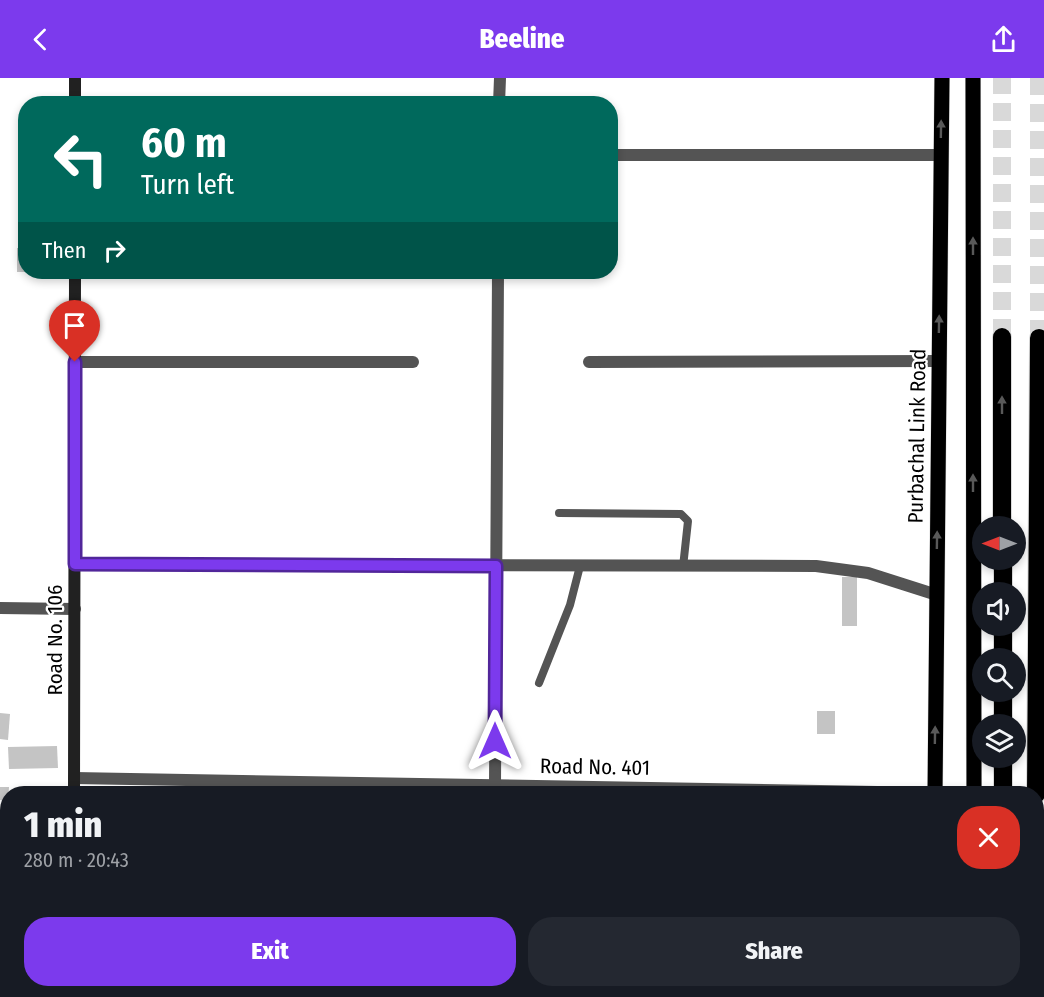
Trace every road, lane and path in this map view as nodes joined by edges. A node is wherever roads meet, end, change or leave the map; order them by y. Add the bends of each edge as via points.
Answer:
1 (75, 78) edge
2 (500, 78) edge
3 (942, 78) edge
4 (973, 78) edge
5 (75, 96) edge
6 (499, 96) edge
7 (618, 155) edge
8 (941, 155) junction
9 (75, 279) edge
10 (498, 279) edge
11 (1002, 337) tunnel mouth
12 (1039, 338) dead end
13 (939, 361) junction
14 (75, 362) junction
15 (413, 362) dead end
16 (589, 362) dead end
17 (559, 513) dead end
18 (1002, 516) edge
19 (75, 564) junction
20 (496, 566) junction
21 (580, 566) junction
22 (683, 567) junction
23 (937, 595) junction
24 (0, 608) edge
25 (75, 609) junction
26 (539, 683) dead end
27 (1003, 768) edge
28 (74, 778) junction
29 (495, 785) junction
30 (74, 786) edge
31 (513, 786) edge
32 (935, 786) edge
33 (974, 786) edge
34 (1003, 786) edge
35 (1036, 786) edge

1 - 5 street
2 - 6 street
8 -> 3 main road, Purbachal Link Road
33 -> 4 main road
7 - 8 street
13 -> 8 main road, Purbachal Link Road
9 - 14 street, Road No. 106
10 - 20 street
18 -> 11 highway
12 - 35 highway
13 - 16 street
23 -> 13 main road, Purbachal Link Road
14 - 15 street
14 - 19 street, Road No. 106
17 - 22 lane via 681,514 688,521
19 - 20 street
19 - 25 street, Road No. 106
20 - 21 street
20 - 29 street
21 - 22 street
21 - 26 lane via 570,605
22 - 23 street via 816,566 868,573
32 -> 23 main road, Purbachal Link Road
24 - 25 street
25 - 28 street, Road No. 106
27 - 34 highway
28 - 29 street, Road No. 401
28 - 30 street, Road No. 106
29 - 31 street, Road No. 401

